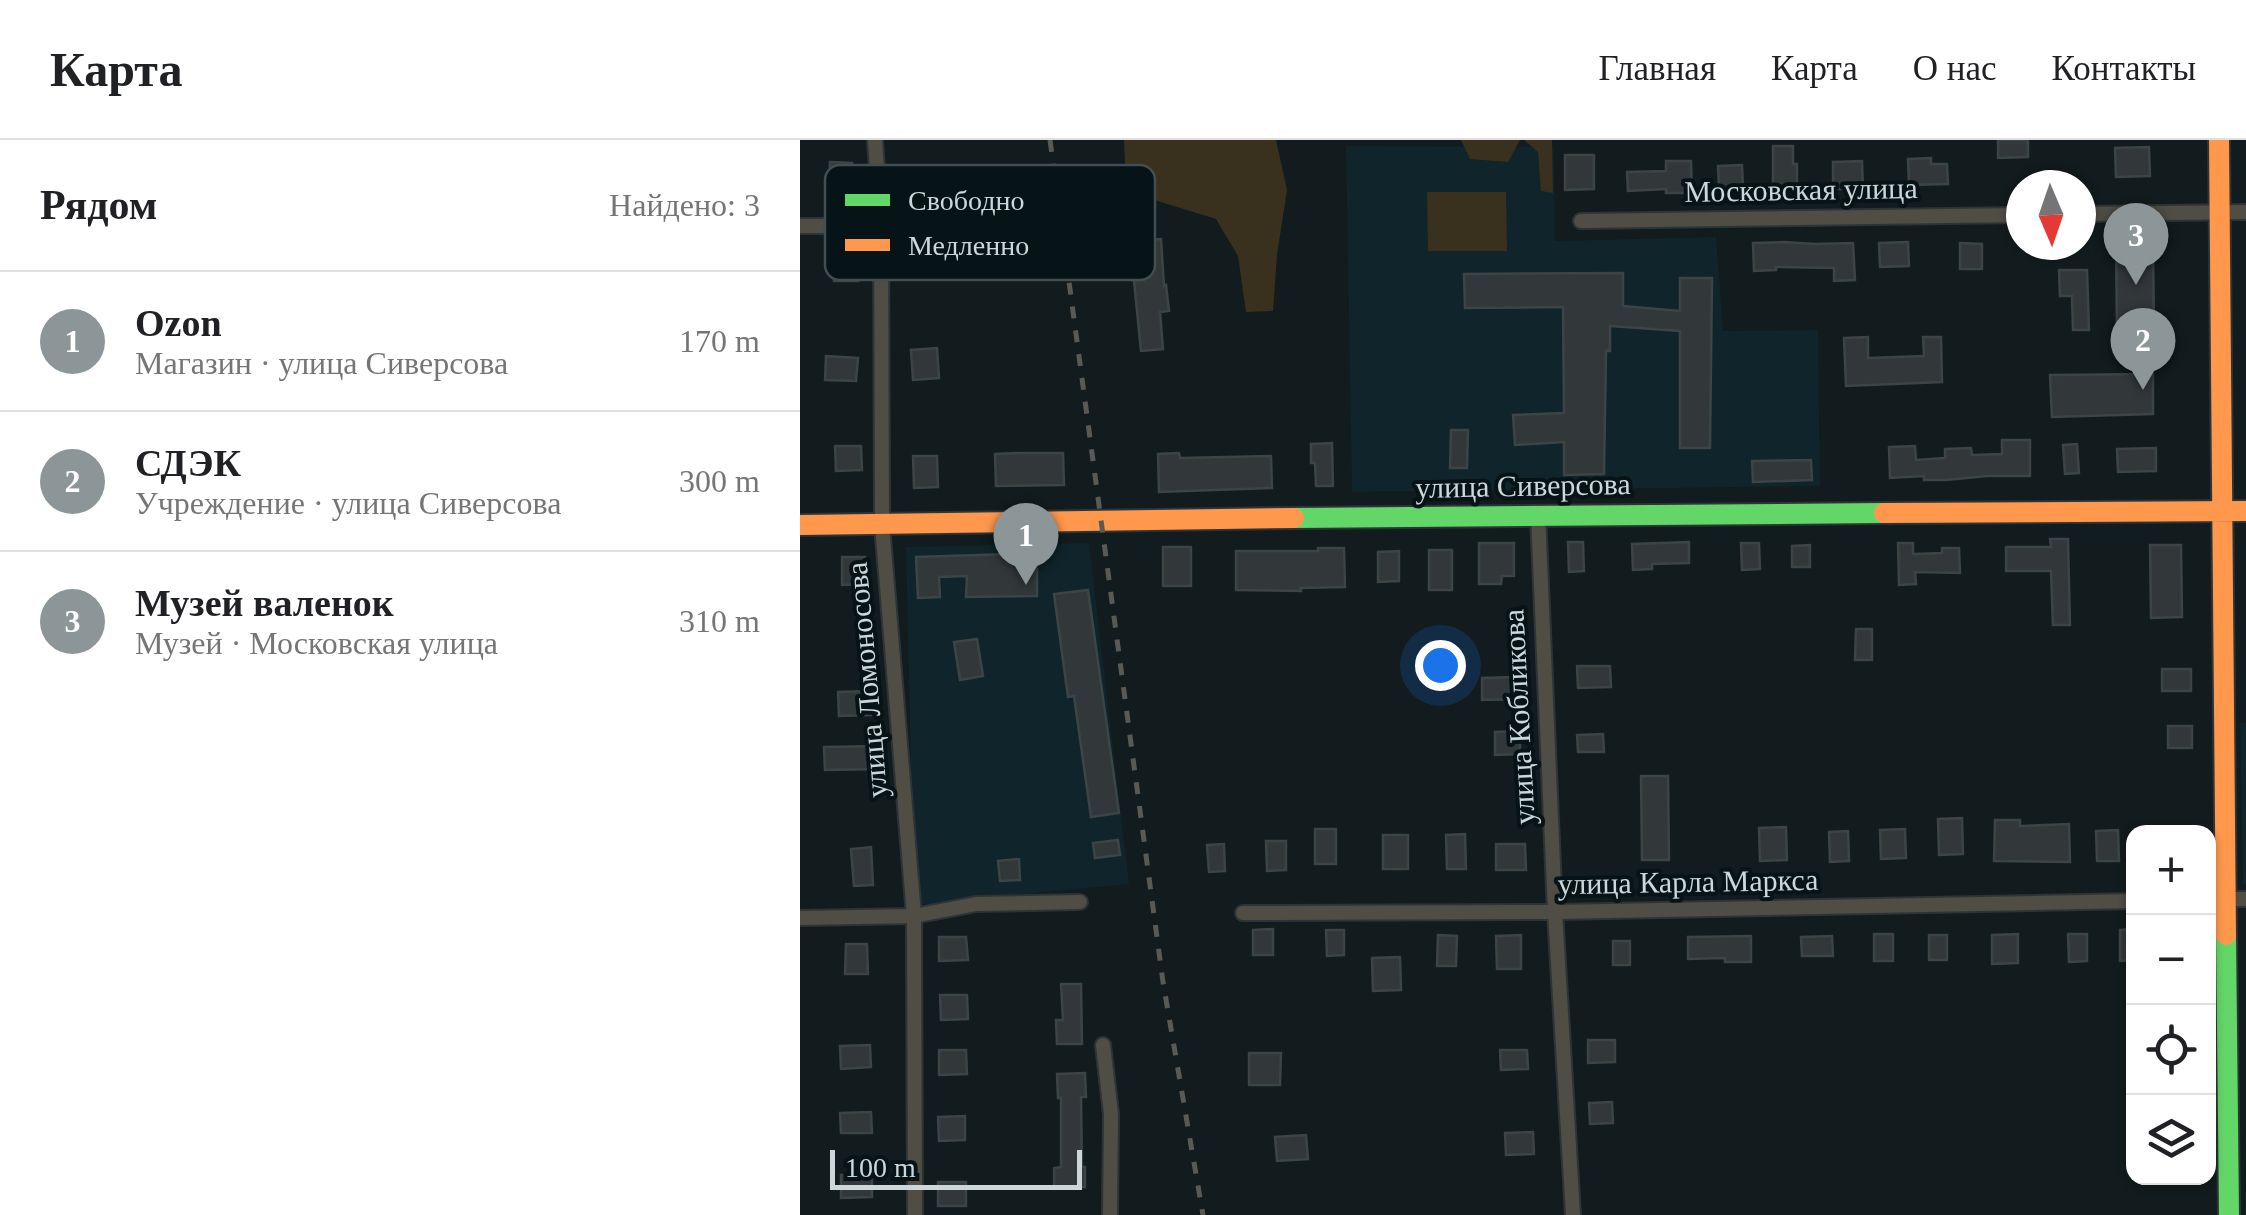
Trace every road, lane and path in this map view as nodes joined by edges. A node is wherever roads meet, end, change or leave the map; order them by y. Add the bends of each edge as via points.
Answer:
1 (875, 140) edge
2 (2219, 140) edge
3 (877, 165) edge
4 (2219, 212) junction
5 (2246, 212) edge
6 (2096, 214) edge
7 (2006, 215) edge
8 (1581, 221) dead end
9 (800, 226) edge
10 (825, 227) edge
11 (881, 280) edge
12 (2222, 511) junction
13 (2246, 511) edge
14 (1538, 515) junction
15 (882, 525) junction
16 (800, 526) edge
17 (2227, 899) edge
18 (2126, 901) edge
19 (1080, 902) dead end
20 (1555, 912) junction
21 (1243, 914) dead end
22 (914, 916) junction
23 (800, 918) edge
24 (1103, 1046) dead end
25 (915, 1215) edge
26 (1110, 1215) edge
27 (1573, 1215) edge
28 (2229, 1215) edge

1 - 3 street, улица Ломоносова
2 - 4 main road
4 - 5 street
4 - 6 street
4 - 12 main road
7 - 8 street, Московская улица
9 - 10 street
11 - 15 street, улица Ломоносова
12 - 13 main road, улица Сиверсова
12 - 14 main road, улица Сиверсова
12 - 17 main road
14 - 15 main road, улица Сиверсова
14 - 20 street, улица Кобликова
15 - 16 main road, улица Сиверсова
15 - 22 street, улица Ломоносова
17 - 28 main road
18 - 20 street, улица Карла Маркса
19 - 22 street via 976,904
20 - 21 street, улица Карла Маркса
20 - 27 street, улица Кобликова
22 - 23 street
22 - 25 street, улица Ломоносова
24 - 26 street

